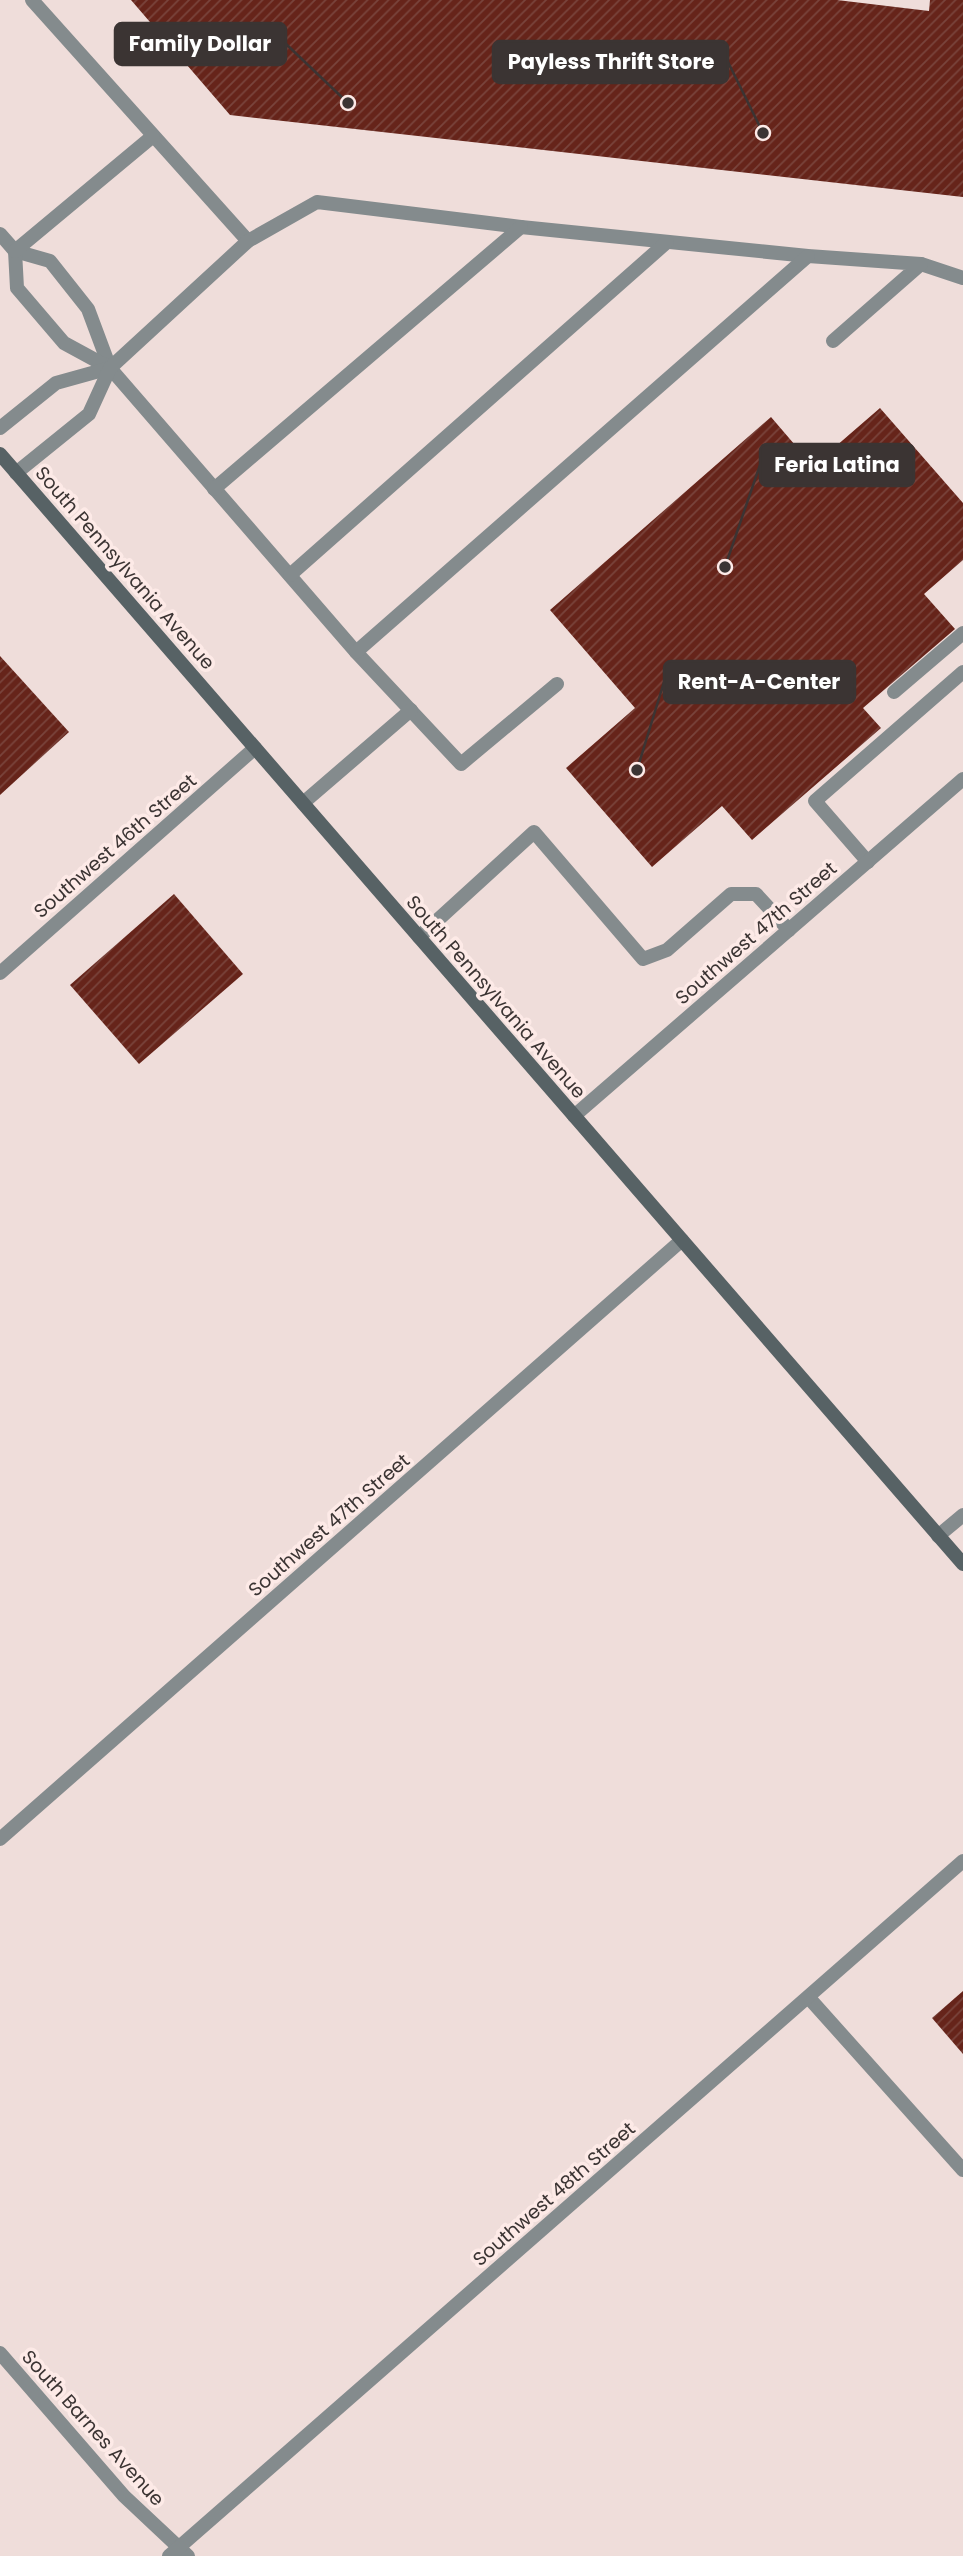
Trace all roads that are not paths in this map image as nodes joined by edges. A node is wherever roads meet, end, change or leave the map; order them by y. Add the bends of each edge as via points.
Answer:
1 (32, 0) edge
2 (153, 136) junction
3 (521, 227) junction
4 (0, 234) edge
5 (248, 241) junction
6 (667, 242) junction
7 (15, 251) junction
8 (808, 256) junction
9 (921, 264) junction
10 (963, 278) edge
11 (833, 341) dead end
12 (110, 368) junction
13 (0, 429) edge
14 (0, 454) edge
15 (16, 473) junction
16 (214, 489) junction
17 (290, 575) junction
18 (963, 632) edge
19 (356, 652) junction
20 (963, 672) edge
21 (557, 684) dead end
22 (894, 692) dead end
23 (411, 710) junction
24 (255, 748) junction
25 (963, 779) edge
26 (303, 803) junction
27 (868, 862) junction
28 (789, 930) junction
29 (419, 937) junction
30 (0, 973) edge
31 (574, 1116) junction
32 (682, 1240) junction
33 (963, 1515) edge
34 (938, 1536) junction
35 (963, 1564) edge
36 (0, 1839) edge
37 (963, 1861) edge
38 (808, 1998) junction
39 (963, 2171) edge
40 (0, 2353) edge
41 (179, 2553) edge

1 - 2 street
2 - 5 street
2 - 7 street
3 - 5 street via 317,202
3 - 6 street
3 - 16 street
4 - 7 street
5 - 12 street
6 - 8 street
6 - 17 street
7 - 12 street via 50,261 89,309
7 - 12 street via 17,288 64,343
8 - 9 street
8 - 19 street
9 - 10 street
9 - 11 street
12 - 13 street via 56,383
12 - 15 street via 89,414
12 - 16 street
14 - 15 main road, South Pennsylvania Avenue
15 - 24 main road, South Pennsylvania Avenue
16 - 17 street
17 - 19 street
18 - 22 street
19 - 23 street
20 - 27 street via 815,801
21 - 23 street via 461,764
23 - 26 street
24 - 26 main road, South Pennsylvania Avenue
24 - 30 street, Southwest 46th Street
25 - 27 street, Southwest 47th Street
26 - 29 main road, South Pennsylvania Avenue
27 - 28 street, Southwest 47th Street
28 - 29 street via 756,894 731,894 667,950 643,959 534,832
28 - 31 street, Southwest 47th Street
29 - 31 main road, South Pennsylvania Avenue
31 - 32 main road, South Pennsylvania Avenue
32 - 34 main road, South Pennsylvania Avenue
32 - 36 street, Southwest 47th Street
33 - 34 street
34 - 35 main road, South Pennsylvania Avenue
37 - 38 street, Southwest 48th Street
38 - 39 street
38 - 41 street, Southwest 48th Street
40 - 41 street, South Barnes Avenue

